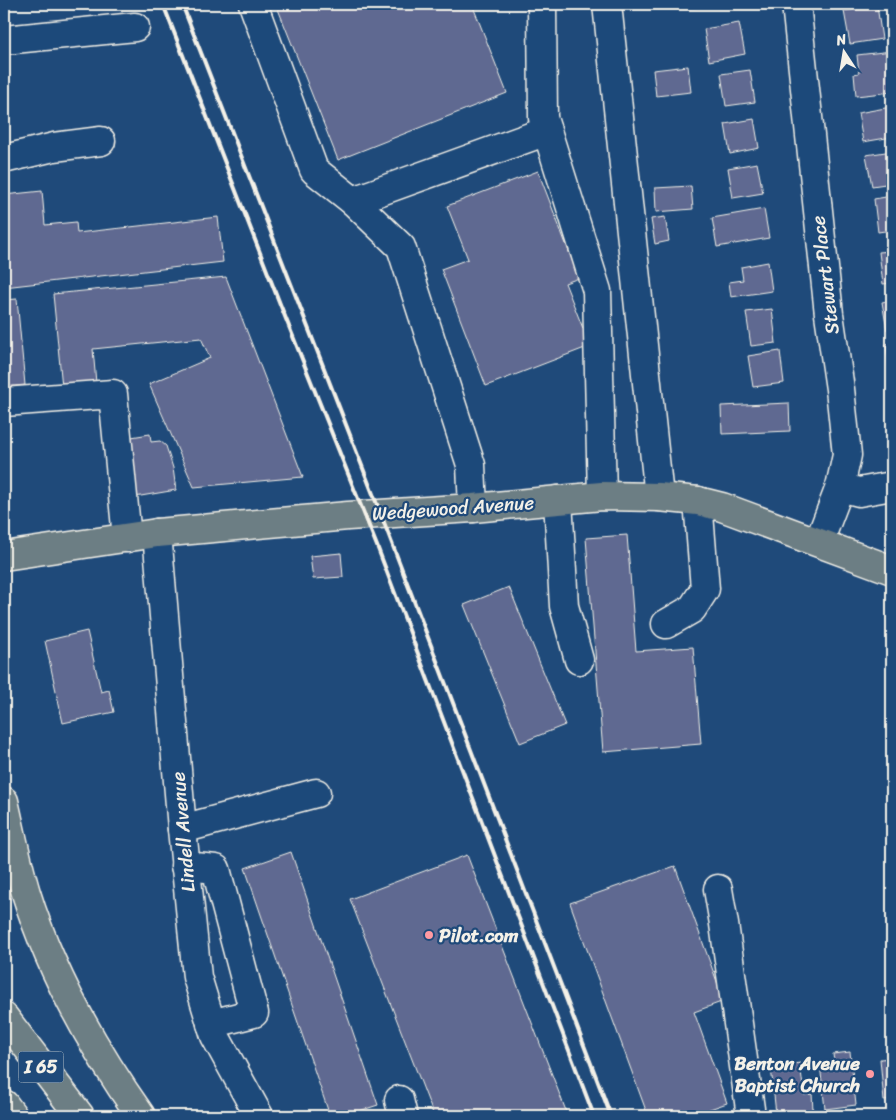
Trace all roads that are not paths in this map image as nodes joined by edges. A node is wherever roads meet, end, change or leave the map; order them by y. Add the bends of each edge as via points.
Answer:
1 (253, 4) edge
2 (542, 4) edge
3 (607, 4) edge
4 (796, 4) edge
5 (135, 27) dead end
6 (4, 40) edge
7 (547, 131) junction
8 (101, 141) dead end
9 (4, 159) edge
10 (353, 201) junction
11 (4, 402) edge
12 (892, 486) edge
13 (840, 487) junction
14 (602, 496) junction
15 (659, 497) junction
16 (558, 500) junction
17 (698, 501) junction
18 (473, 508) junction
19 (157, 534) junction
20 (127, 538) junction
21 (819, 542) junction
22 (4, 556) edge
23 (892, 570) edge
24 (666, 624) dead end
25 (579, 660) dead end
26 (316, 792) dead end
27 (4, 801) edge
28 (182, 828) junction
29 (186, 866) junction
30 (718, 889) dead end
31 (4, 1016) edge
32 (211, 1024) junction
33 (4, 1104) edge
34 (14, 1116) edge
35 (80, 1116) edge
36 (141, 1116) edge
37 (259, 1116) edge
38 (751, 1116) edge

1 - 10 street via 314,170
2 - 7 street via 543,118
3 - 15 street
4 - 13 street, Stewart Place via 846,454
5 - 6 street
7 - 10 street
7 - 14 street via 597,291
8 - 9 street via 54,147
10 - 18 street via 402,247 471,465
11 - 20 street via 115,396
12 - 13 street via 859,492
13 - 21 street, Stewart Place
14 - 15 main road, Wedgewood Avenue
14 - 16 main road, Wedgewood Avenue
15 - 17 main road, Wedgewood Avenue
16 - 18 main road, Wedgewood Avenue
16 - 25 street via 564,606
17 - 21 main road, Wedgewood Avenue
17 - 24 street via 705,590 692,609
18 - 19 main road, Wedgewood Avenue
19 - 20 main road, Wedgewood Avenue
19 - 28 street, Lindell Avenue
20 - 22 main road, Wedgewood Avenue
21 - 23 main road, Wedgewood Avenue
26 - 28 street
27 - 36 main road via 24,886 52,962 104,1060
28 - 29 street, Lindell Avenue
29 - 32 street, Lindell Avenue via 197,977
29 - 32 street via 216,869 254,1012
30 - 38 street
31 - 35 main road, I 65 / I 65
32 - 37 street, Lindell Avenue
33 - 34 main road, I 65

